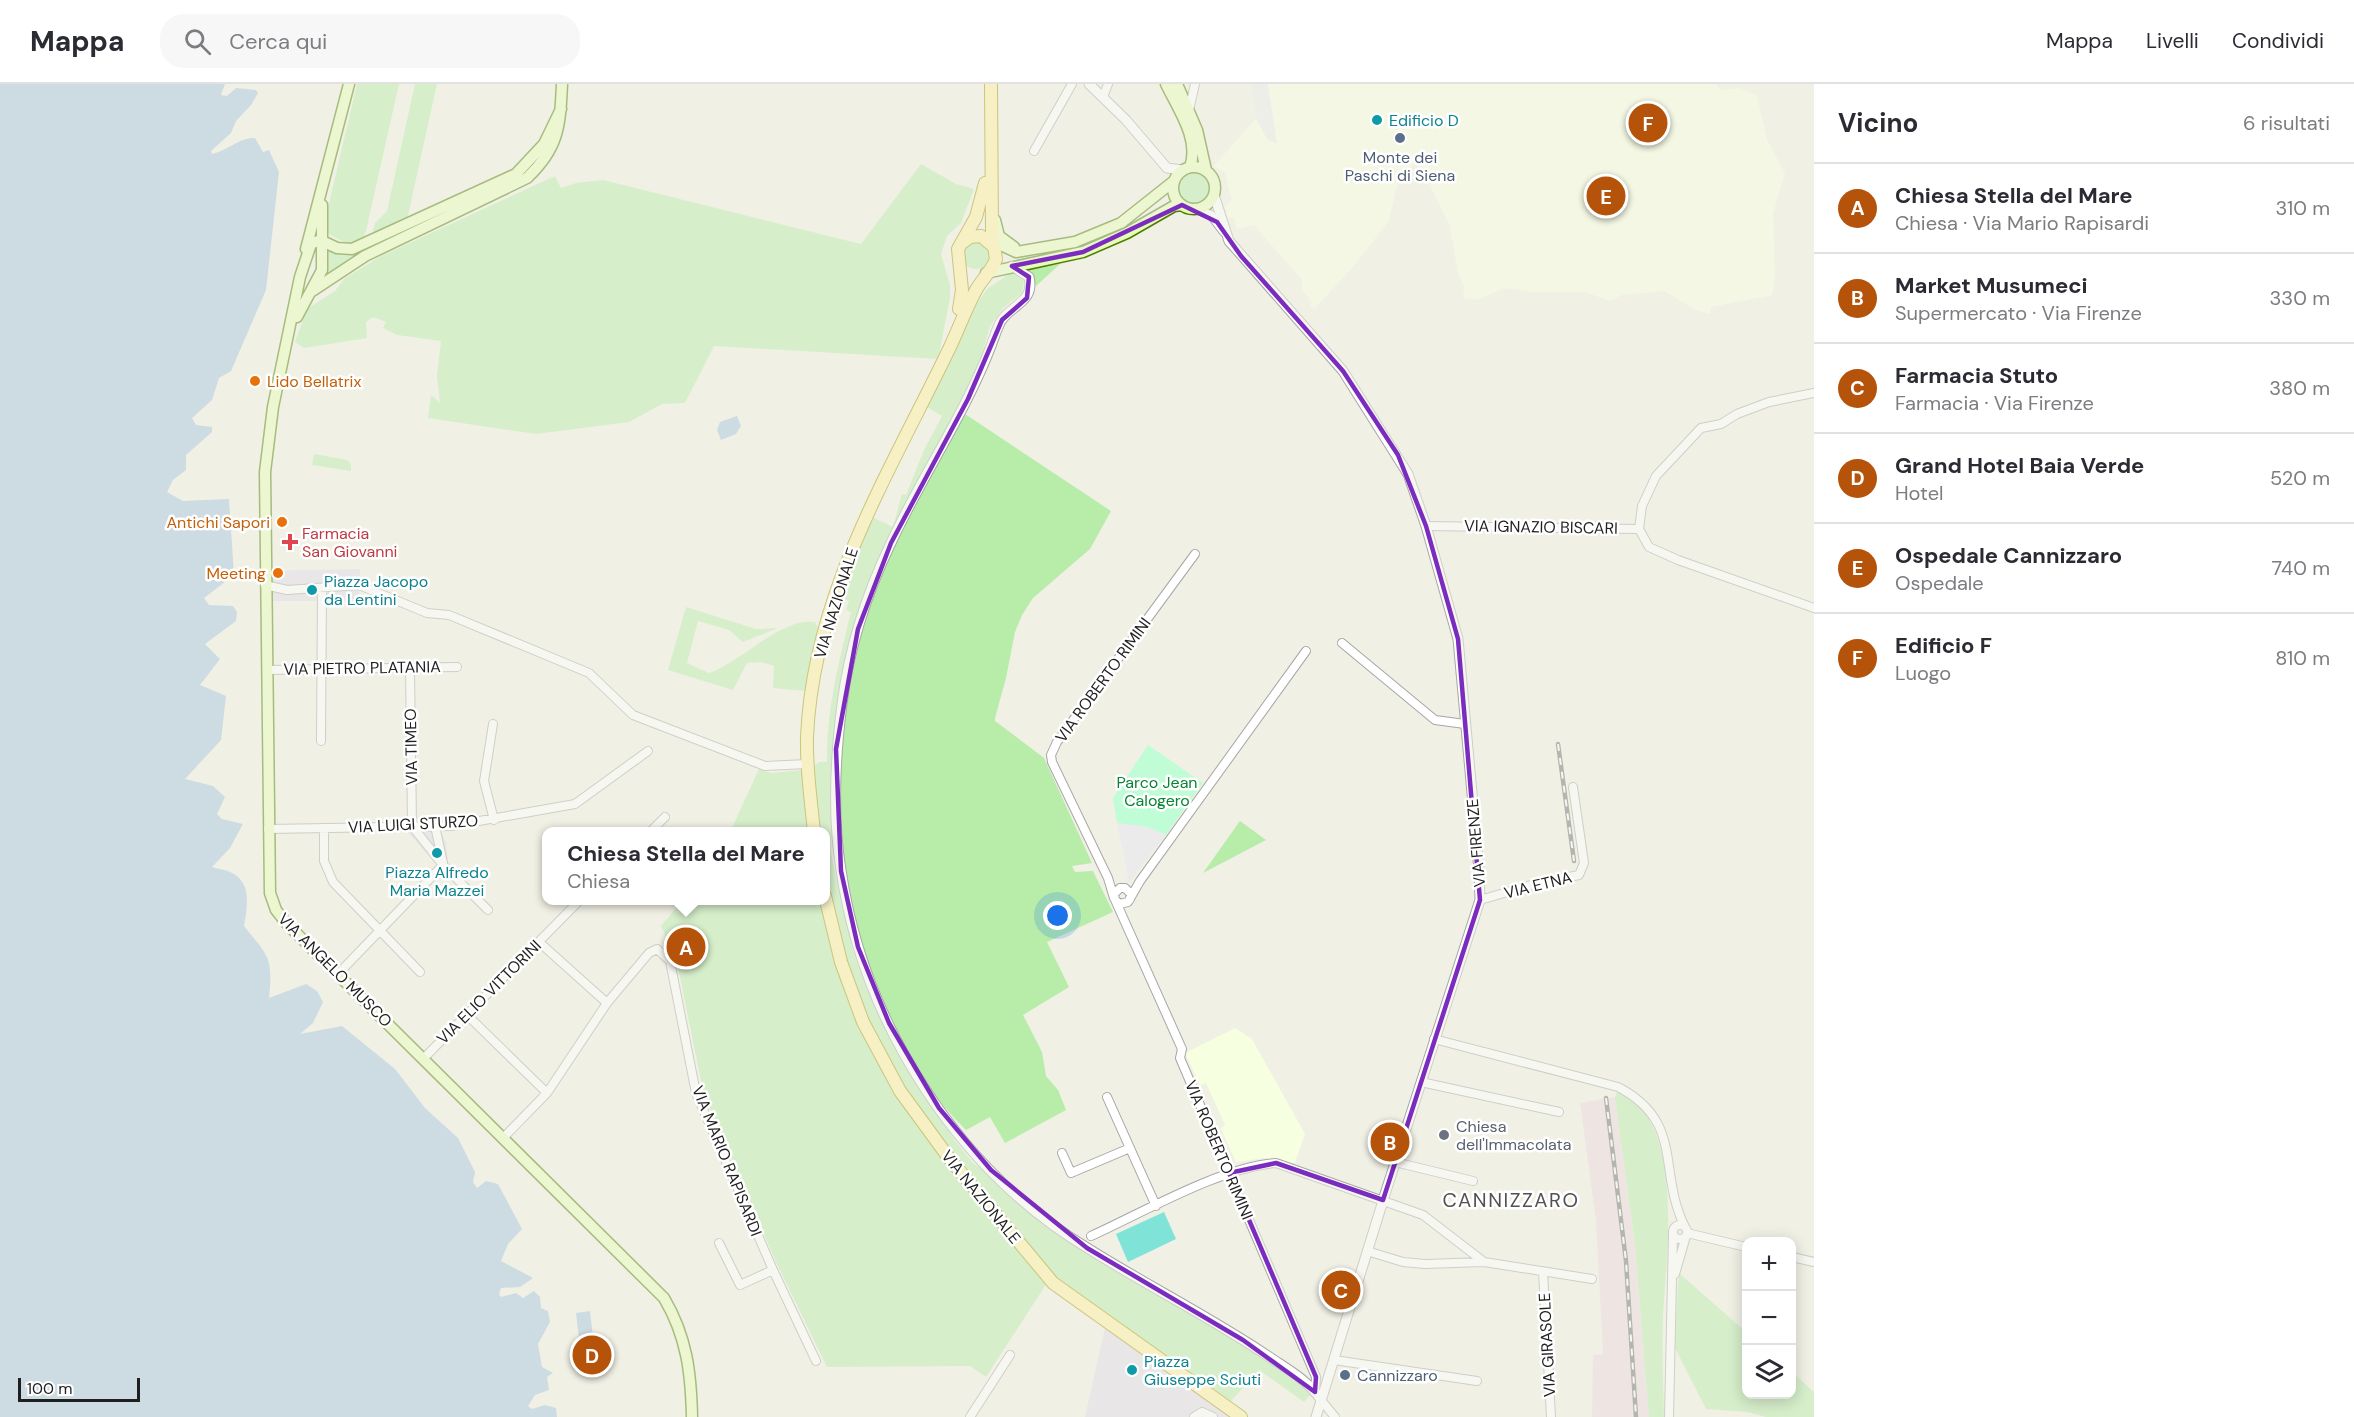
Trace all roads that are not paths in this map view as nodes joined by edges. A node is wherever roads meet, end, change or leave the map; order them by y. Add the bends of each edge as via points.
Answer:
1 (349, 84) edge
2 (562, 84) edge
3 (991, 84) edge
4 (1072, 84) edge
5 (1089, 84) edge
6 (1108, 84) edge
7 (1166, 84) edge
8 (1177, 84) edge
9 (1195, 84) edge
10 (1103, 97) junction
11 (561, 109) junction
12 (1189, 112) junction
13 (992, 141) junction
14 (1034, 151) dead end
15 (1186, 169) junction
16 (1206, 170) junction
17 (1174, 181) junction
18 (323, 190) junction
19 (991, 192) junction
20 (1214, 195) junction
21 (1182, 205) junction
22 (1196, 209) junction
23 (976, 217) junction
24 (322, 236) junction
25 (1229, 241) junction
26 (961, 244) junction
27 (992, 244) junction
28 (1032, 249) junction
29 (958, 261) junction
30 (304, 263) junction
31 (1012, 266) junction
32 (990, 271) junction
33 (312, 291) junction
34 (958, 309) junction
35 (286, 346) junction
36 (944, 359) junction
37 (1814, 393) edge
38 (1426, 526) junction
39 (1639, 529) junction
40 (1195, 554) dead end
41 (322, 588) junction
42 (265, 590) junction
43 (1814, 608) edge
44 (1342, 643) dead end
45 (1306, 651) dead end
46 (410, 667) junction
47 (457, 667) dead end
48 (321, 669) junction
49 (267, 670) junction
50 (493, 724) dead end
51 (1465, 724) junction
52 (321, 741) dead end
53 (648, 751) dead end
54 (807, 764) junction
55 (1573, 787) dead end
56 (665, 817) dead end
57 (494, 820) junction
58 (412, 826) junction
59 (435, 826) junction
60 (654, 827) edge
61 (814, 827) edge
62 (324, 828) junction
63 (268, 829) junction
64 (443, 865) junction
65 (1107, 878) junction
66 (1140, 881) junction
67 (1123, 888) junction
68 (1115, 900) junction
69 (1129, 900) junction
70 (1480, 900) junction
71 (575, 905) edge
72 (827, 905) edge
73 (488, 910) dead end
74 (1127, 923) junction
75 (380, 930) junction
76 (539, 942) junction
77 (420, 972) dead end
78 (337, 975) junction
79 (607, 1003) junction
80 (466, 1014) junction
81 (1434, 1040) junction
82 (424, 1058) junction
83 (1421, 1082) junction
84 (547, 1093) junction
85 (1107, 1098) dead end
86 (1559, 1112) dead end
87 (504, 1137) junction
88 (1130, 1148) junction
89 (1062, 1153) dead end
90 (1395, 1162) junction
91 (1228, 1173) junction
92 (1473, 1181) dead end
93 (1674, 1192) junction
94 (1383, 1200) junction
95 (1156, 1206) junction
96 (1673, 1231) junction
97 (1686, 1232) junction
98 (1091, 1236) dead end
99 (719, 1243) dead end
100 (1742, 1246) edge
101 (1367, 1251) junction
102 (1796, 1258) edge
103 (1484, 1262) junction
104 (1814, 1262) edge
105 (773, 1270) junction
106 (1544, 1272) junction
107 (1592, 1279) dead end
108 (1671, 1290) junction
109 (1010, 1355) dead end
110 (1334, 1360) junction
111 (816, 1361) dead end
112 (1316, 1377) junction
113 (1477, 1381) dead end
114 (1326, 1384) junction
115 (1318, 1396) junction
116 (692, 1417) edge
117 (970, 1417) edge
118 (1194, 1417) edge
119 (1213, 1417) edge
120 (1242, 1417) edge
121 (1316, 1417) edge
122 (1335, 1417) edge
123 (1551, 1417) edge
124 (1669, 1417) edge

1 - 18 main road
2 - 11 main road
3 - 13 main road
4 - 14 street
5 - 10 street
6 - 10 street
7 - 15 main road via 1191,137 1193,152
8 - 12 main road
9 - 12 street
10 - 15 street via 1167,168
11 - 24 main road via 544,144 516,174 347,249
11 - 33 main road via 553,146 527,178 365,256
12 - 16 main road via 1200,138
13 - 19 main road
13 - 23 main road
15 - 16 main road
15 - 17 main road
16 - 20 main road via 1215,182
17 - 21 main road via 1175,196
17 - 28 main road via 1137,214 1103,232 1075,242
18 - 24 main road
18 - 30 main road
19 - 27 main road
19 - 28 main road via 999,236 1010,245
20 - 22 main road via 1206,206
20 - 25 street
21 - 22 main road
21 - 31 main road via 1083,252
22 - 25 street via 1211,215
23 - 26 main road
23 - 34 main road via 954,239 949,253 959,291
24 - 30 main road via 312,242
24 - 33 main road via 322,270
25 - 38 street, VIA FIRENZE via 1342,371 1398,455
26 - 27 main road via 975,236
26 - 29 main road
27 - 28 main road via 1016,252
27 - 32 main road via 996,259
29 - 32 main road via 967,273
29 - 34 main road via 962,290
30 - 33 main road via 303,284
30 - 35 main road
31 - 32 main road
31 - 115 street via 1029,277 1027,298 1002,320 968,399 891,543 869,594 850,656 836,749 836,824 841,871 858,947 889,1023 919,1078 953,1128 1014,1192 1087,1248 1243,1340
32 - 36 main road via 971,300
33 - 35 main road via 298,313
34 - 36 main road
35 - 42 main road, VIA ANGELO MUSCO via 265,472
36 - 54 main road, VIA NAZIONALE via 840,577 815,675
37 - 39 street via 1769,402 1721,424 1701,428 1656,476 1645,496
38 - 39 street, VIA IGNAZIO BISCARI
38 - 51 street, VIA FIRENZE via 1458,639
39 - 43 street, VIA IGNAZIO BISCARI via 1649,547
40 - 65 street, VIA ROBERTO RIMINI via 1051,755
41 - 42 street
41 - 48 street
41 - 54 street via 359,585 427,613 449,615 589,673 633,715 765,766
42 - 49 main road, VIA ANGELO MUSCO
44 - 51 street via 1436,720
45 - 66 street
46 - 47 street, VIA PIETRO PLATANIA
46 - 48 street, VIA PIETRO PLATANIA
46 - 58 street, VIA TIMEO
48 - 49 street, VIA PIETRO PLATANIA
48 - 52 street
49 - 63 main road, VIA ANGELO MUSCO
50 - 57 street via 484,781
51 - 70 street, VIA FIRENZE
53 - 57 street, VIA LUIGI STURZO via 575,804
54 - 61 main road, VIA NAZIONALE
55 - 70 street, VIA ETNA via 1584,863 1579,875
56 - 60 street
57 - 59 street, VIA LUIGI STURZO
58 - 59 street, VIA LUIGI STURZO
58 - 62 street, VIA LUIGI STURZO
58 - 64 street
59 - 64 street
62 - 63 street, VIA LUIGI STURZO
62 - 75 street via 324,861 333,882
63 - 78 main road, VIA ANGELO MUSCO via 270,892 276,910
64 - 73 street
64 - 75 street
65 - 67 street
65 - 68 street, VIA ROBERTO RIMINI
66 - 67 street
66 - 69 street
67 - 68 street via 1116,890
67 - 69 street via 1131,894
68 - 69 street via 1120,904
68 - 74 street, VIA ROBERTO RIMINI
69 - 74 street
70 - 81 street, VIA FIRENZE
71 - 76 street, VIA ELIO VITTORINI
72 - 120 main road, VIA NAZIONALE via 853,999 878,1053 949,1158 1053,1283
74 - 91 street, VIA ROBERTO RIMINI via 1182,1049 1180,1058
75 - 77 street
75 - 78 street
76 - 79 street
76 - 80 street, VIA ELIO VITTORINI
78 - 82 main road, VIA ANGELO MUSCO
79 - 84 street, VIA MARIO RAPISARDI
79 - 105 street, VIA MARIO RAPISARDI via 649,954 657,949 663,952 670,961 696,1094
80 - 82 street, VIA ELIO VITTORINI
80 - 84 street
81 - 83 street, VIA FIRENZE
81 - 93 street via 1618,1087 1636,1096 1658,1121
82 - 87 main road, VIA ANGELO MUSCO
83 - 86 street
83 - 90 street, VIA FIRENZE
84 - 87 street, VIA MARIO RAPISARDI
85 - 88 street
87 - 116 main road, VIA ANGELO MUSCO via 664,1298 685,1344 691,1373
88 - 89 street via 1071,1173
88 - 95 street
90 - 92 street
90 - 94 street, VIA FIRENZE
91 - 94 street via 1276,1163
91 - 95 street
91 - 112 street, VIA ROBERTO RIMINI
93 - 96 street
93 - 97 street
94 - 101 street, VIA FIRENZE
94 - 103 street via 1423,1215
95 - 98 street
96 - 97 street via 1679,1225
96 - 97 street via 1679,1239
96 - 108 street
97 - 100 street
97 - 108 street
99 - 105 street via 740,1285
101 - 103 street via 1403,1262
101 - 110 street, VIA FIRENZE
102 - 104 street
103 - 106 street
105 - 111 street, VIA MARIO RAPISARDI
106 - 107 street
106 - 123 street, VIA GIRASOLE
108 - 124 street
109 - 117 street
110 - 113 street
110 - 114 street, VIA FIRENZE
112 - 114 street
112 - 115 street
114 - 115 street, VIA FIRENZE
115 - 121 street, VIA FIRENZE
115 - 122 street
118 - 119 street via 1202,1412

